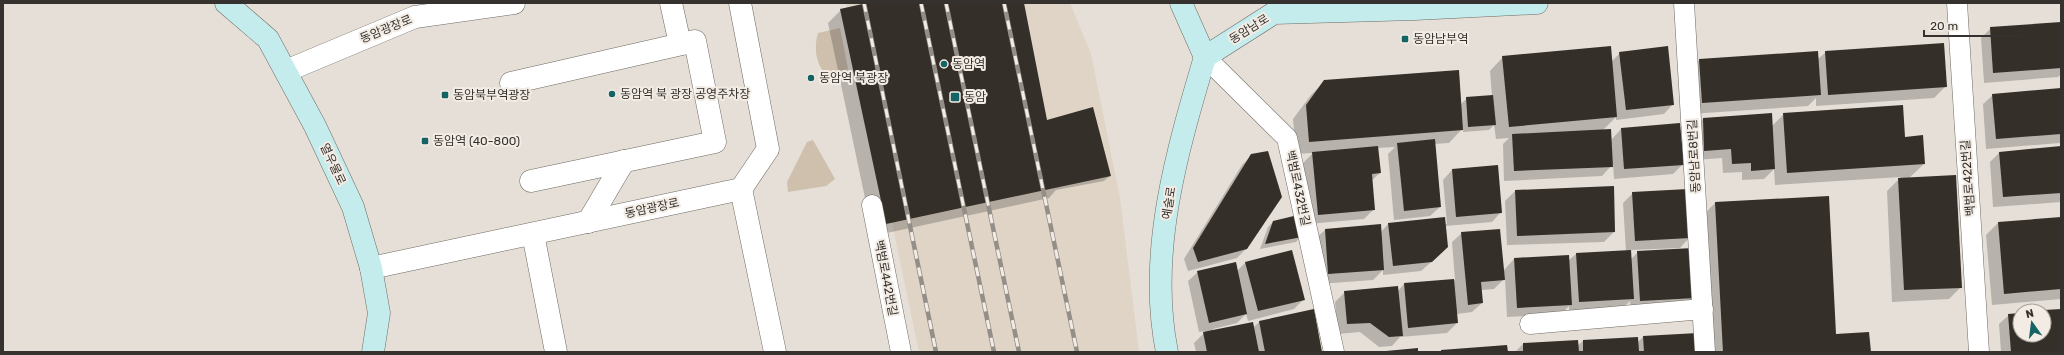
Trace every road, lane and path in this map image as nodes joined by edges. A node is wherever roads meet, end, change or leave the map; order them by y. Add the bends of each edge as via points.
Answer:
1 (226, 3) edge
2 (514, 3) edge
3 (671, 3) edge
4 (740, 3) edge
5 (1181, 3) edge
6 (1537, 3) edge
7 (1684, 3) edge
8 (1957, 3) edge
9 (1414, 6) edge
10 (1273, 8) edge
11 (680, 44) junction
12 (1205, 57) junction
13 (286, 71) junction
14 (511, 83) dead end
15 (624, 161) junction
16 (531, 181) dead end
17 (741, 189) junction
18 (872, 205) dead end
19 (588, 222) junction
20 (532, 234) junction
21 (371, 268) junction
22 (1703, 309) junction
23 (1530, 324) dead end
24 (373, 352) edge
25 (556, 352) edge
26 (775, 352) edge
27 (901, 352) edge
28 (1167, 352) edge
29 (1334, 352) edge
30 (1705, 352) edge
31 (1979, 352) edge

1 - 13 street, 열우물로 via 268,40
2 - 13 street, 동암광장로 via 415,17
3 - 11 street
4 - 17 street via 768,149
5 - 12 street
6 - 9 street, 동암남로
7 - 22 lane, 동암남로8번길
8 - 31 lane, 백범로422번길
9 - 10 street, 동암남로
10 - 12 street, 동암남로
11 - 14 street
11 - 15 street via 695,42 715,142
12 - 28 street, 예술로 via 1182,133 1168,206 1159,274
12 - 29 lane, 백범로432번길 via 1287,138
13 - 21 street, 열우물로 via 353,207
15 - 16 street
15 - 19 street
17 - 19 street, 동암광장로
17 - 26 street
18 - 27 lane, 백범로442번길
19 - 20 street, 동암광장로
20 - 21 street, 동암광장로
20 - 25 street
21 - 24 street, 열우물로 via 379,312
22 - 23 lane
22 - 30 lane, 동암남로8번길

